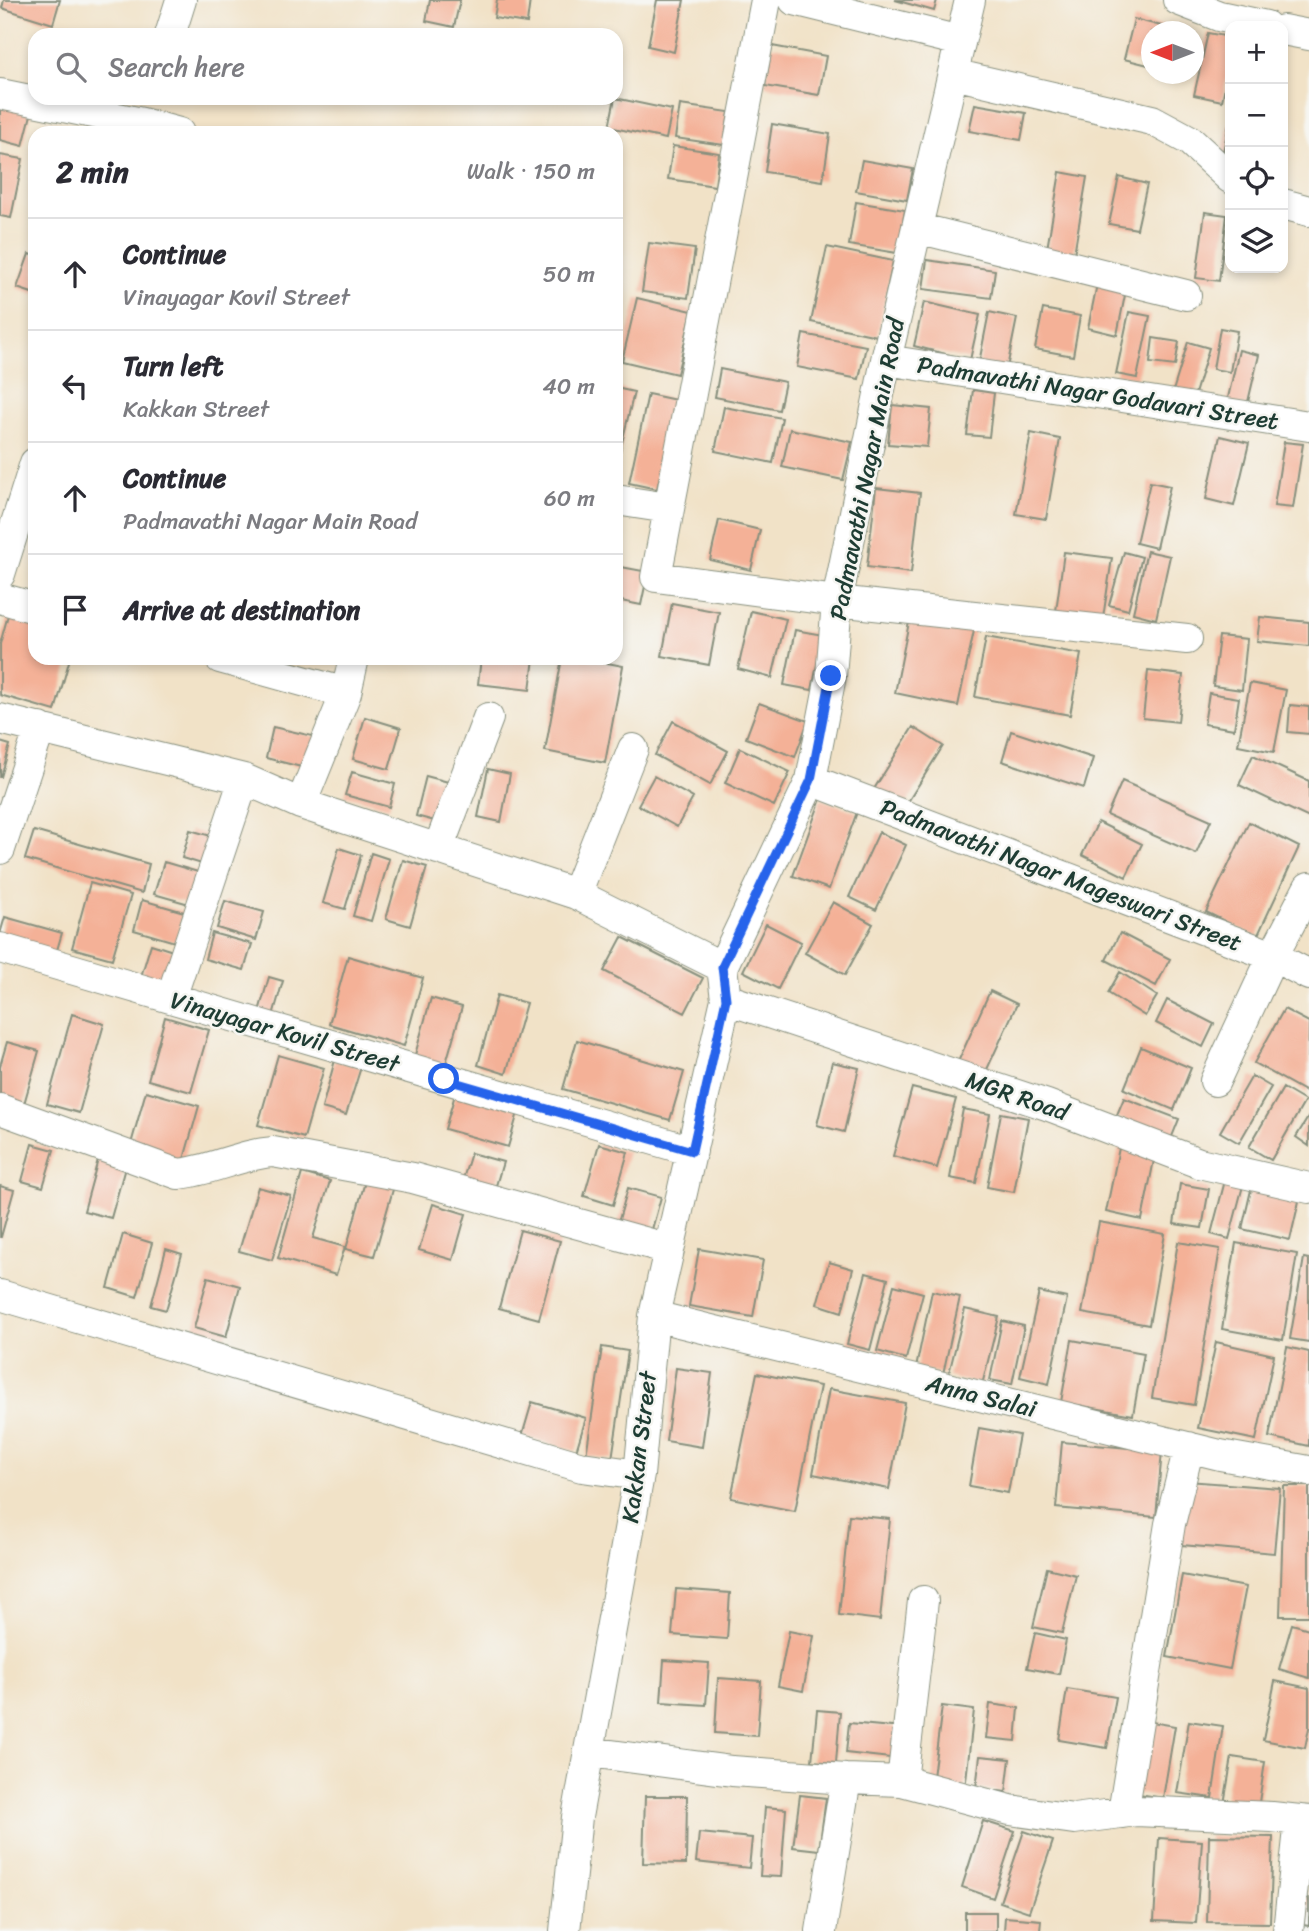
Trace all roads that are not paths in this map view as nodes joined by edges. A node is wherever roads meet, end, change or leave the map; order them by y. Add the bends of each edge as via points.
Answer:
1 (181, 0) edge
2 (766, 0) edge
3 (794, 0) edge
4 (970, 0) edge
5 (1178, 0) edge
6 (1242, 21) edge
7 (172, 28) edge
8 (1288, 31) edge
9 (1309, 35) edge
10 (960, 41) junction
11 (953, 74) junction
12 (0, 94) edge
13 (28, 99) edge
14 (66, 105) edge
15 (144, 118) edge
16 (163, 126) edge
17 (1225, 173) edge
18 (1288, 205) edge
19 (1309, 211) edge
20 (917, 228) junction
21 (1186, 295) dead end
22 (886, 360) junction
23 (1309, 426) edge
24 (28, 485) edge
25 (623, 501) edge
26 (668, 508) junction
27 (0, 574) edge
28 (0, 598) edge
29 (837, 601) junction
30 (28, 606) edge
31 (1187, 639) dead end
32 (245, 665) edge
33 (352, 665) edge
34 (346, 693) junction
35 (0, 719) edge
36 (488, 719) dead end
37 (40, 728) junction
38 (634, 749) dead end
39 (244, 779) junction
40 (811, 780) junction
41 (301, 804) junction
42 (0, 849) edge
43 (438, 849) junction
44 (1309, 887) edge
45 (576, 894) junction
46 (0, 948) edge
47 (1273, 956) junction
48 (722, 967) junction
49 (1309, 975) edge
50 (171, 998) junction
51 (726, 999) junction
52 (1215, 1081) dead end
53 (0, 1109) edge
54 (692, 1151) junction
55 (1309, 1188) edge
56 (669, 1249) junction
57 (0, 1295) edge
58 (654, 1316) junction
59 (1189, 1447) junction
60 (1309, 1471) edge
61 (639, 1475) junction
62 (923, 1601) dead end
63 (589, 1752) junction
64 (846, 1779) junction
65 (902, 1781) junction
66 (1123, 1813) junction
67 (1304, 1821) edge
68 (565, 1931) edge
69 (821, 1931) edge
70 (1288, 1931) edge

1 - 7 street
2 - 26 street
3 - 10 street
4 - 10 street, Padmavathi Nagar Main Road
5 - 6 street
8 - 9 street
10 - 11 street, Padmavathi Nagar Main Road
11 - 17 street via 1152,120 1189,140
11 - 20 street, Padmavathi Nagar Main Road
12 - 13 street
14 - 15 street
15 - 16 street
18 - 19 street
20 - 21 street
20 - 22 street, Padmavathi Nagar Main Road
22 - 23 street, Padmavathi Nagar Godavari Street
22 - 29 street, Padmavathi Nagar Main Road
24 - 27 street
25 - 26 street
26 - 29 street via 656,577
28 - 30 street
29 - 31 street
29 - 40 street, Padmavathi Nagar Main Road via 831,676
32 - 34 street
33 - 34 street
34 - 41 street
35 - 37 street
36 - 43 street
37 - 39 street
37 - 42 street
38 - 45 street
39 - 41 street
39 - 50 street
40 - 47 street, Padmavathi Nagar Mageswari Street
40 - 48 street, Padmavathi Nagar Main Road
41 - 43 street
43 - 45 street
44 - 47 street
45 - 48 street
46 - 50 street, Vinayagar Kovil Street
47 - 49 street, Padmavathi Nagar Mageswari Street
47 - 52 street
48 - 51 street, Kakkan Street
50 - 54 street, Vinayagar Kovil Street
51 - 54 street, Kakkan Street
51 - 55 street, MGR Road via 1047,1105 1199,1163
53 - 56 street via 178,1174 252,1153 273,1152 413,1178
54 - 56 street, Kakkan Street
56 - 58 street, Kakkan Street
57 - 61 street via 582,1467
58 - 59 street, Anna Salai
58 - 61 street, Kakkan Street
59 - 60 street, Anna Salai
59 - 66 street via 1170,1524
61 - 63 street, Kakkan Street
62 - 65 street
63 - 64 street via 732,1771
63 - 68 street, Kakkan Street
64 - 65 street
64 - 69 street
65 - 66 street via 1010,1810 1074,1819
66 - 67 street
67 - 70 street

